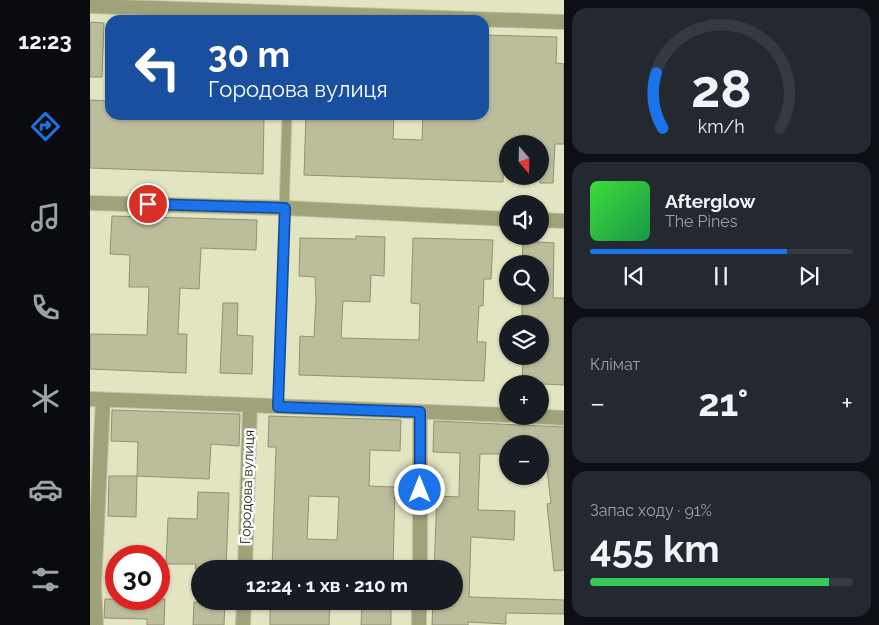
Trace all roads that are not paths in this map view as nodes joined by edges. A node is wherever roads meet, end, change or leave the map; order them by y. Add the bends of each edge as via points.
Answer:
1 (90, 6) edge
2 (268, 15) edge
3 (489, 20) edge
4 (564, 22) edge
5 (287, 120) edge
6 (90, 203) edge
7 (285, 208) junction
8 (499, 219) edge
9 (549, 221) edge
10 (564, 222) edge
11 (96, 400) edge
12 (250, 406) junction
13 (278, 407) junction
14 (420, 412) junction
15 (499, 416) edge
16 (549, 417) edge
17 (564, 418) edge
18 (245, 560) edge
19 (420, 560) edge
20 (92, 587) edge
21 (244, 610) edge
22 (419, 610) edge
23 (96, 625) edge
24 (243, 625) edge
25 (419, 625) edge

1 - 2 street
3 - 4 street
5 - 7 lane
6 - 7 street
7 - 8 street
7 - 13 lane
9 - 10 street
11 - 12 street
11 - 20 street
12 - 13 street
12 - 18 street, Городова вулиця
13 - 14 street
14 - 15 street
14 - 19 street
16 - 17 street
20 - 23 street
21 - 24 street
22 - 25 street

